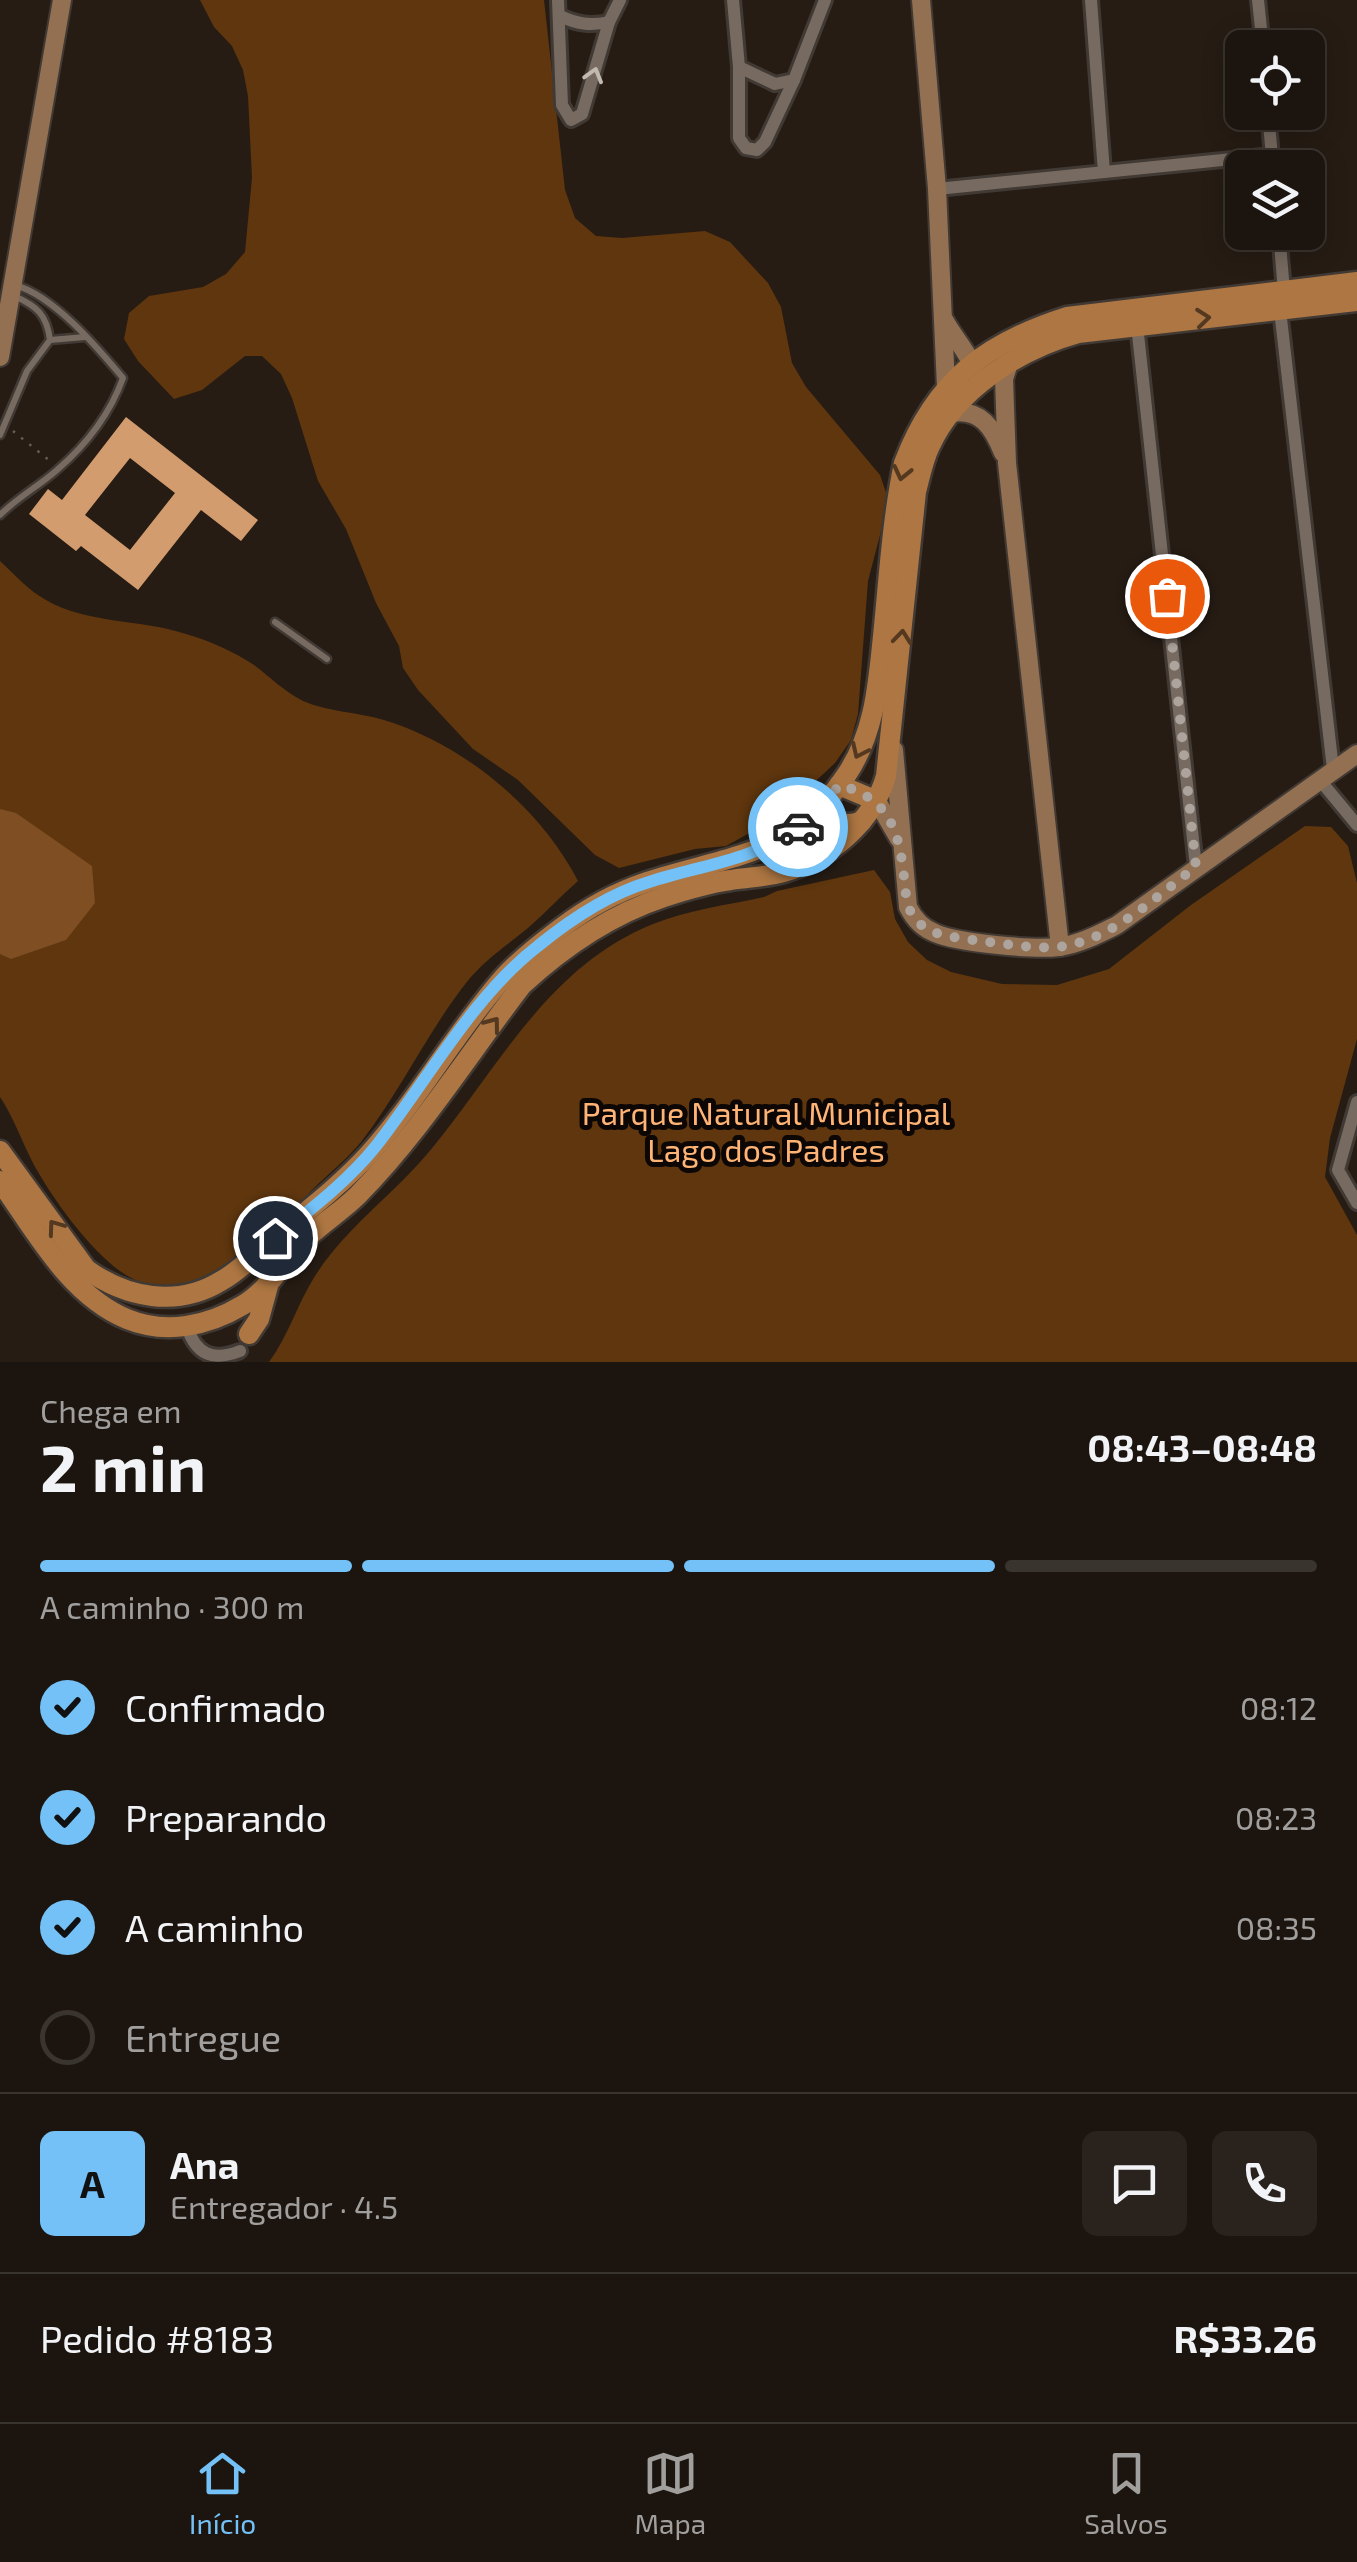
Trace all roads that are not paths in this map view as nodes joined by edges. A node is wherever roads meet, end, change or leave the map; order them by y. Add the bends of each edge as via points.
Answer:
1 (62, 0) edge
2 (558, 0) edge
3 (620, 0) edge
4 (733, 0) edge
5 (826, 0) edge
6 (921, 0) edge
7 (1091, 0) edge
8 (1258, 0) edge
9 (560, 16) junction
10 (608, 22) junction
11 (1261, 30) edge
12 (739, 67) junction
13 (794, 80) junction
14 (1225, 164) edge
15 (1104, 172) junction
16 (937, 189) junction
17 (1280, 250) edge
18 (1357, 282) edge
19 (14, 290) junction
20 (1282, 300) junction
21 (1357, 301) edge
22 (945, 320) junction
23 (1137, 325) junction
24 (86, 337) junction
25 (50, 340) junction
26 (0, 358) edge
27 (973, 363) junction
28 (1009, 363) junction
29 (946, 387) junction
30 (976, 388) junction
31 (952, 414) junction
32 (0, 434) edge
33 (1007, 463) junction
34 (0, 515) edge
35 (275, 622) dead end
36 (327, 659) dead end
37 (892, 734) junction
38 (1357, 754) edge
39 (1326, 774) junction
40 (839, 785) junction
41 (822, 808) junction
42 (873, 814) junction
43 (1357, 825) edge
44 (901, 844) junction
45 (1196, 867) junction
46 (1060, 946) junction
47 (1357, 1102) edge
48 (0, 1152) edge
49 (0, 1181) edge
50 (1357, 1203) edge
51 (220, 1282) junction
52 (270, 1282) junction
53 (194, 1293) junction
54 (245, 1304) junction
55 (187, 1326) junction
56 (240, 1349) edge
57 (200, 1357) edge

1 - 19 street
2 - 9 street
3 - 10 street
4 - 12 street
5 - 13 street
6 - 16 street
7 - 15 street
8 - 11 street
9 - 10 street via 594,26
9 -> 10 street via 562,105 571,120 582,114
12 - 13 street via 775,84
12 - 13 street via 739,138 746,148 757,150 766,142
14 - 15 street
15 - 16 street
16 - 22 street
17 - 20 street
18 - 20 main road
19 - 24 lane via 34,290
19 - 25 lane via 44,317
19 - 26 street
20 - 21 main road
23 -> 20 main road
20 - 27 main road via 1068,318 1022,332
20 - 39 street
22 - 27 street
22 - 29 street
23 - 28 main road via 1078,332
23 - 45 street
24 - 25 lane
24 - 34 lane via 123,378 108,414 59,469
25 - 32 lane via 27,371
27 - 29 main road
27 - 30 street
28 - 30 main road
28 - 33 street
29 -> 40 main road via 904,462 870,726
30 - 31 main road
31 - 33 street via 964,411 987,422
37 -> 31 main road via 916,492 930,446
33 - 46 street
35 - 36 lane
37 - 42 main road
37 - 44 street
38 - 39 street
39 - 43 street
39 - 45 street
40 - 41 main road
40 - 42 main road
41 - 42 main road via 850,826
41 - 51 main road via 759,851 619,894 534,948 504,976 372,1150
42 - 44 street
52 -> 42 main road via 396,1153 547,962 615,918 663,897 805,864
44 - 46 street via 908,907 924,928 1028,947
45 - 46 street via 1117,925
47 - 50 street via 1338,1170
53 -> 48 main road via 138,1295 86,1269
49 - 55 main road via 89,1297 128,1319
51 - 53 main road
51 - 54 main road
52 - 54 main road
52 - 56 main road via 259,1319
53 - 55 main road
54 - 55 main road
54 - 56 street
55 - 57 street
56 - 57 street via 223,1358

